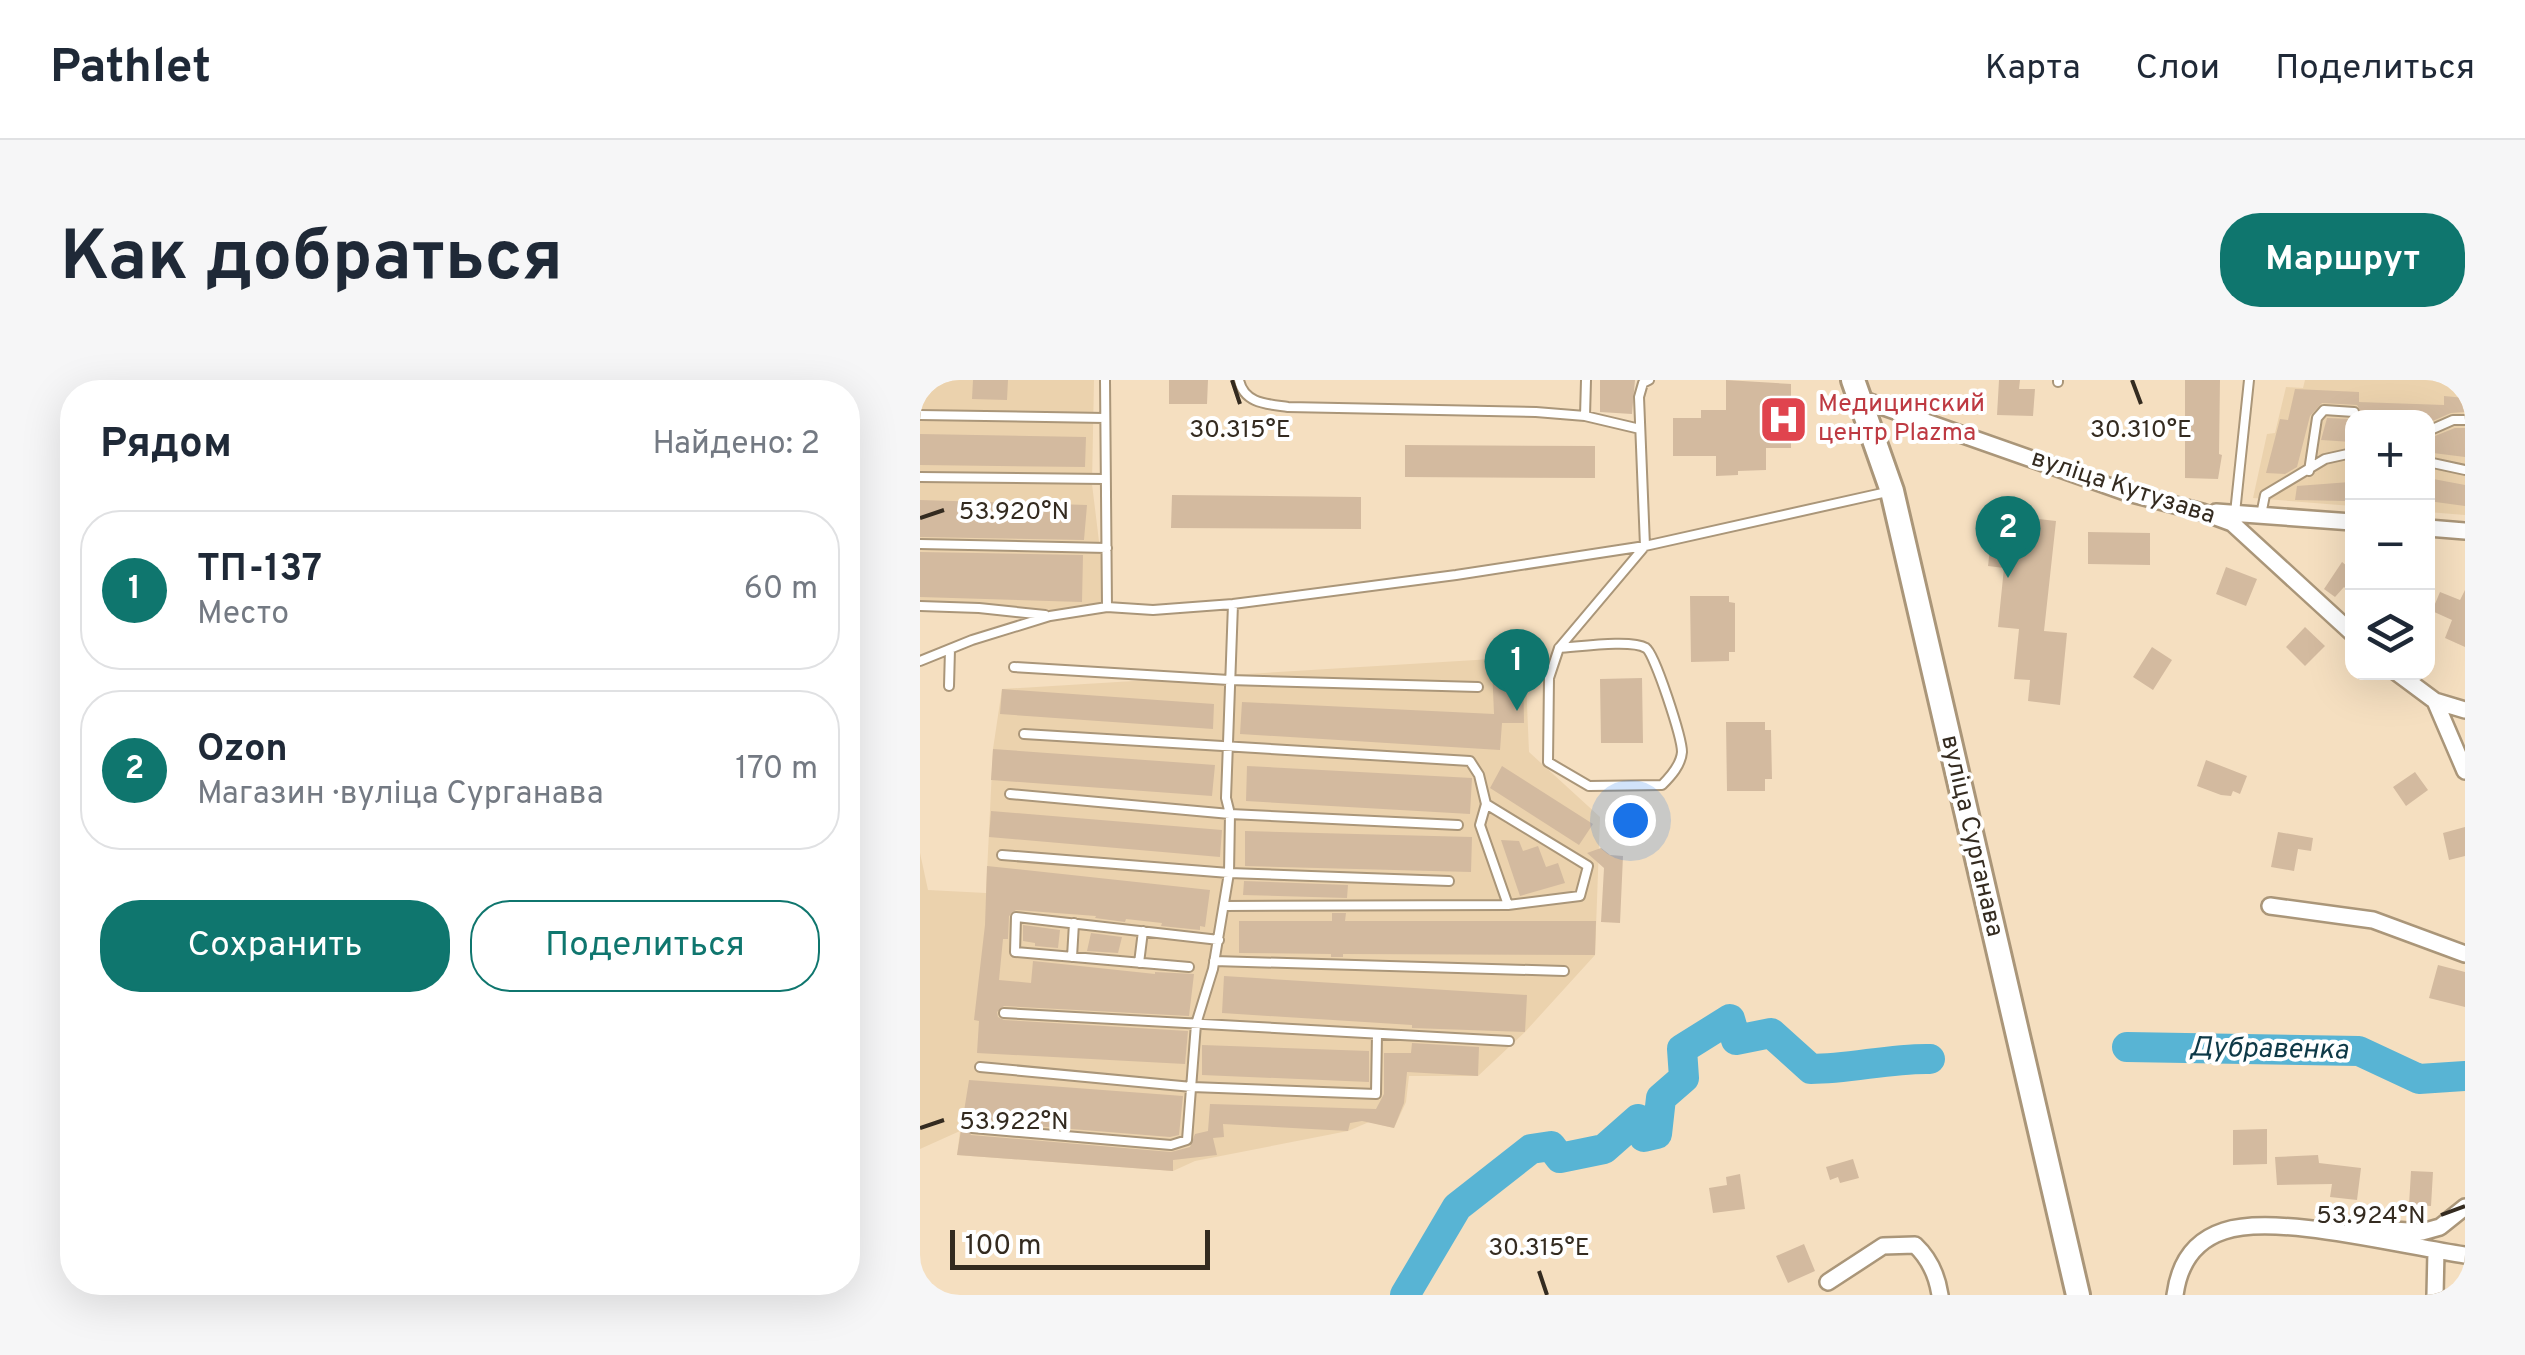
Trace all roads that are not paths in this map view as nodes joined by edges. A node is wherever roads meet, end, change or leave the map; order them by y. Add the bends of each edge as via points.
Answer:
1 (1105, 380) edge
2 (1240, 380) edge
3 (1586, 380) edge
4 (1649, 380) edge
5 (2249, 380) edge
6 (1857, 389) edge
7 (2345, 411) edge
8 (920, 414) edge
9 (1585, 416) junction
10 (1105, 418) junction
11 (2465, 420) edge
12 (2435, 428) edge
13 (1640, 429) junction
14 (2345, 455) edge
15 (2435, 464) edge
16 (2465, 470) edge
17 (2308, 471) junction
18 (920, 477) edge
19 (1104, 479) junction
20 (1892, 491) junction
21 (2202, 512) junction
22 (2235, 513) junction
23 (2261, 515) junction
24 (2345, 521) edge
25 (2435, 529) edge
26 (2465, 531) edge
27 (920, 544) edge
28 (1645, 546) junction
29 (1106, 548) junction
30 (1233, 604) junction
31 (920, 606) edge
32 (1107, 607) junction
33 (1050, 616) junction
34 (2345, 627) edge
35 (950, 648) junction
36 (1559, 648) junction
37 (920, 660) edge
38 (1014, 667) dead end
39 (1228, 680) junction
40 (2407, 680) edge
41 (949, 686) dead end
42 (1478, 687) dead end
43 (2435, 701) junction
44 (2465, 710) edge
45 (1024, 734) dead end
46 (1228, 749) junction
47 (2465, 771) edge
48 (1010, 794) dead end
49 (1486, 804) junction
50 (1230, 814) junction
51 (1458, 825) dead end
52 (1002, 856) dead end
53 (1230, 873) junction
54 (1449, 880) dead end
55 (1508, 905) junction
56 (1224, 906) junction
57 (2270, 906) dead end
58 (1074, 924) junction
59 (1143, 932) junction
60 (1219, 940) junction
61 (2465, 954) edge
62 (1072, 957) junction
63 (1214, 961) junction
64 (1139, 962) junction
65 (1189, 967) dead end
66 (1564, 971) dead end
67 (1004, 1013) dead end
68 (1196, 1024) junction
69 (1377, 1034) junction
70 (1509, 1041) dead end
71 (980, 1067) dead end
72 (1192, 1087) junction
73 (972, 1128) dead end
74 (2465, 1207) edge
75 (2334, 1234) junction
76 (2436, 1251) junction
77 (2465, 1255) edge
78 (1828, 1282) dead end
79 (1940, 1295) edge
80 (2078, 1295) edge
81 (2175, 1295) edge
82 (2435, 1295) edge

1 - 10 lane
2 - 9 lane via 1256,402 1288,407
3 - 9 lane
4 - 13 lane via 1639,397
5 - 22 lane
6 - 20 main road, вуліца Сурганава
6 - 21 street, вуліца Кутузава via 2128,494
7 - 17 lane via 2324,410 2317,418
8 - 10 lane
9 - 13 lane
10 - 19 lane
11 - 12 lane
13 - 28 lane
14 - 17 lane
15 - 16 lane
17 - 23 lane via 2265,495
18 - 19 lane
19 - 29 lane
20 - 28 lane
20 - 80 main road, вуліца Сурганава
21 - 22 street
21 - 34 street, вуліца Кутузава via 2232,524
22 - 23 street
23 - 24 street
25 - 26 street
27 - 29 lane
28 - 30 lane
28 - 36 lane
29 - 32 lane
30 - 32 lane
30 - 39 lane
31 - 33 lane
32 - 33 lane
33 - 35 lane
35 - 37 lane
35 - 41 lane
36 - 36 lane via 1637,644 1649,650 1682,752 1662,784 1588,786 1548,762 1549,678
38 - 39 lane
39 - 42 lane
39 - 46 lane
40 - 43 street
43 - 44 street
43 - 47 street
45 - 46 lane
46 - 49 lane via 1470,761
46 - 50 lane
48 - 50 lane
49 - 55 lane via 1480,825
49 - 55 lane via 1588,866 1580,896
50 - 51 lane
50 - 53 lane
52 - 53 lane
53 - 54 lane
53 - 56 lane
55 - 56 lane
56 - 60 lane
57 - 61 street via 2373,920
58 - 59 lane
58 - 62 lane
58 - 62 lane via 1016,917 1015,952
59 - 60 lane
59 - 64 lane
60 - 63 lane
62 - 64 lane
63 - 66 lane
63 - 68 lane
64 - 65 lane
67 - 68 lane
68 - 69 lane
68 - 72 lane
69 - 70 lane
69 - 72 lane via 1376,1094
71 - 72 lane
72 - 73 lane via 1187,1140 1171,1145
74 - 75 street via 2440,1228 2422,1232 2354,1226
75 - 76 street
75 - 81 street via 2263,1227 2224,1231 2192,1250
76 - 77 street
76 - 82 street
78 - 79 street via 1883,1246 1915,1244 1932,1267

